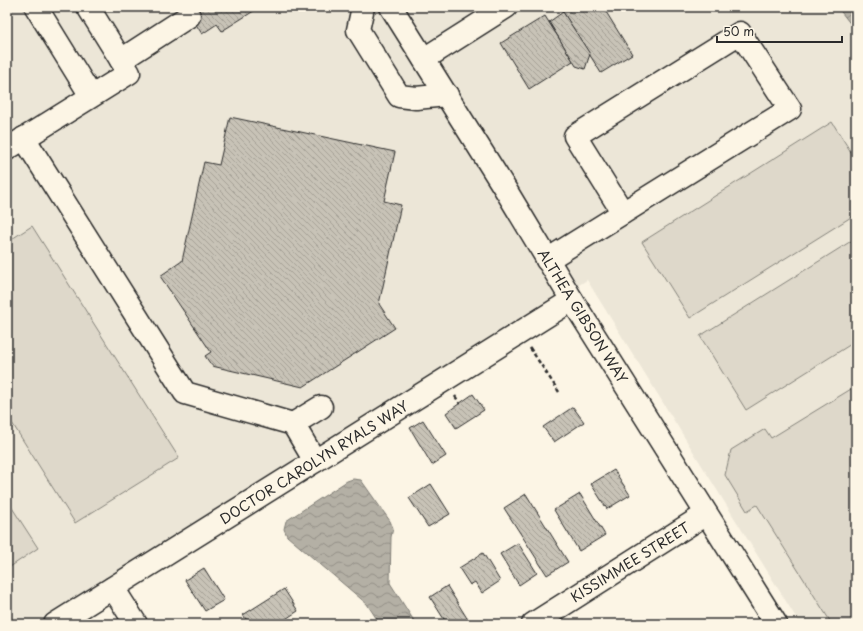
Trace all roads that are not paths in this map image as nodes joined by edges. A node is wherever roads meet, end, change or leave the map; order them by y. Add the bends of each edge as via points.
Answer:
1 (36, 7) edge
2 (88, 7) edge
3 (363, 7) edge
4 (392, 7) edge
5 (506, 7) edge
6 (189, 16) dead end
7 (424, 59) junction
8 (121, 60) junction
9 (447, 95) junction
10 (91, 96) junction
11 (16, 143) edge
12 (622, 213) junction
13 (547, 260) junction
14 (572, 300) junction
15 (321, 407) dead end
16 (293, 424) junction
17 (315, 461) junction
18 (706, 514) junction
19 (113, 588) junction
20 (55, 624) edge
21 (136, 624) edge
22 (532, 624) edge
23 (776, 624) edge

1 - 10 street
2 - 8 street
3 - 9 street via 358,30 399,96 416,98
4 - 7 street, ALTHEA GIBSON WAY
5 - 7 street
6 - 8 street
7 - 9 street, ALTHEA GIBSON WAY
8 - 10 street via 129,73
9 - 13 street, ALTHEA GIBSON WAY
10 - 11 street
11 - 16 street via 185,393
12 - 12 street via 790,109 740,33 575,136
12 - 13 street
13 - 14 street, ALTHEA GIBSON WAY
14 - 17 street, DOCTOR CAROLYN RYALS WAY
14 - 18 street, ALTHEA GIBSON WAY
15 - 16 street
16 - 17 street
17 - 19 street, DOCTOR CAROLYN RYALS WAY
18 - 22 street, KISSIMMEE STREET
18 - 23 street, ALTHEA GIBSON WAY
19 - 20 street, DOCTOR CAROLYN RYALS WAY
19 - 21 street

